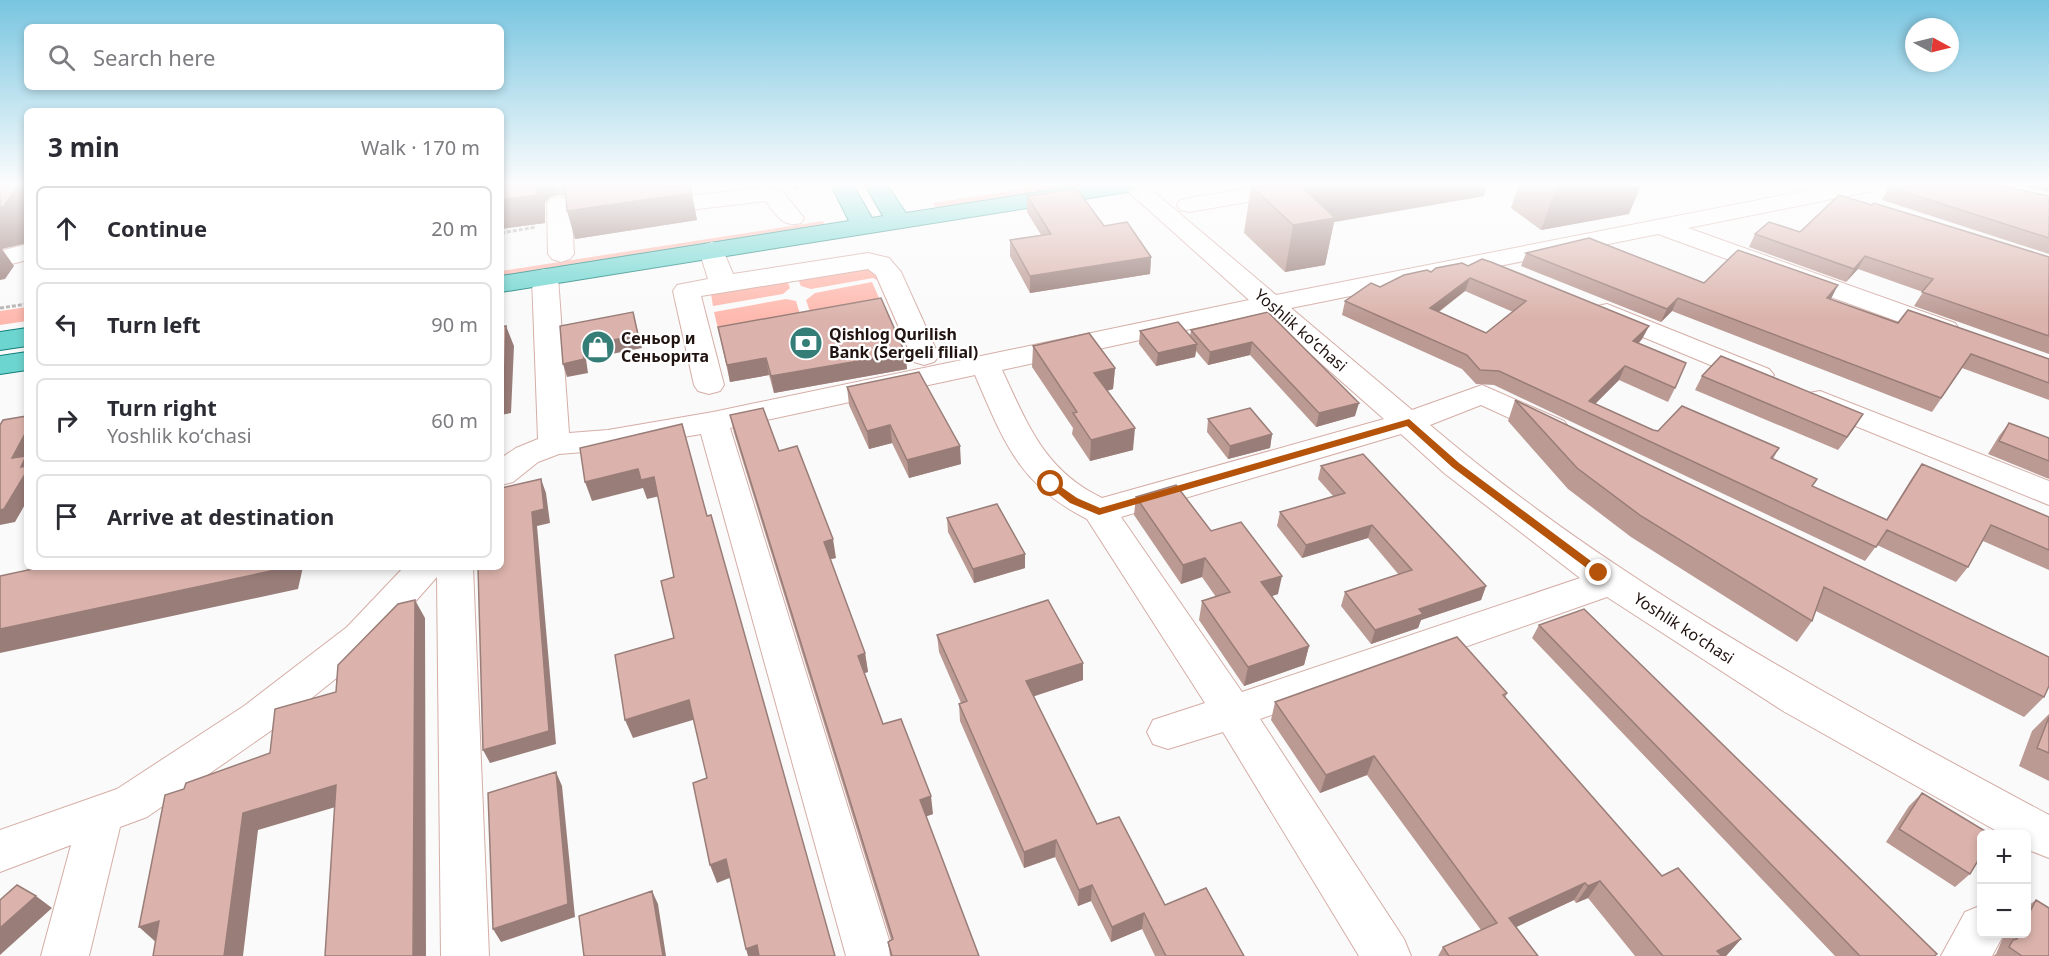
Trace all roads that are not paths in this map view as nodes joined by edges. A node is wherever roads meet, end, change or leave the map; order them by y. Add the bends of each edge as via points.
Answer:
1 (556, 230) edge
2 (733, 230) edge
3 (803, 230) edge
4 (1184, 230) edge
5 (1641, 230) edge
6 (1669, 230) edge
7 (712, 250) junction
8 (24, 253) edge
9 (0, 259) edge
10 (1483, 262) junction
11 (504, 263) edge
12 (553, 265) junction
13 (1527, 280) edge
14 (504, 283) edge
15 (723, 284) junction
16 (1583, 303) edge
17 (1270, 304) junction
18 (24, 337) edge
19 (1971, 338) edge
20 (0, 341) edge
21 (924, 356) dead end
22 (24, 361) edge
23 (985, 364) junction
24 (0, 365) edge
25 (711, 404) junction
26 (1409, 422) junction
27 (1579, 441) edge
28 (554, 444) junction
29 (504, 472) edge
30 (2049, 494) edge
31 (1099, 511) junction
32 (422, 570) edge
33 (455, 570) edge
34 (1612, 581) junction
35 (1233, 712) junction
36 (1168, 732) dead end
37 (101, 814) junction
38 (2038, 840) edge
39 (0, 851) edge
40 (1977, 936) edge
41 (65, 956) edge
42 (465, 956) edge
43 (870, 956) edge
44 (1387, 956) edge
45 (1965, 956) edge

1 - 12 street
2 - 12 main road
3 - 7 main road
4 - 17 street, Yoshlik koʻchasi
5 - 10 street
6 - 19 street
7 - 12 main road
7 - 15 street
8 - 9 street
10 - 13 street
10 - 17 street
11 - 12 main road
12 - 14 main road
12 - 28 street
15 - 21 street via 868,261 880,264 888,272
15 - 25 street via 686,291
16 - 30 street
17 - 23 street
17 - 26 street, Yoshlik koʻchasi
18 - 20 main road
22 - 24 main road
23 - 25 street
23 - 31 street via 1031,462 1074,501
25 - 28 street via 608,440
25 - 43 street
26 - 27 street via 1482,394
26 - 31 street
26 - 34 street, Yoshlik koʻchasi via 1456,465
28 - 29 street via 527,455
31 - 35 street
32 - 37 street via 361,636 258,718 132,803
33 - 42 street
34 - 35 street
34 - 38 street, Yoshlik koʻchasi via 1797,699
35 - 36 street
35 - 44 street
37 - 39 street
37 - 41 street
40 - 45 street

